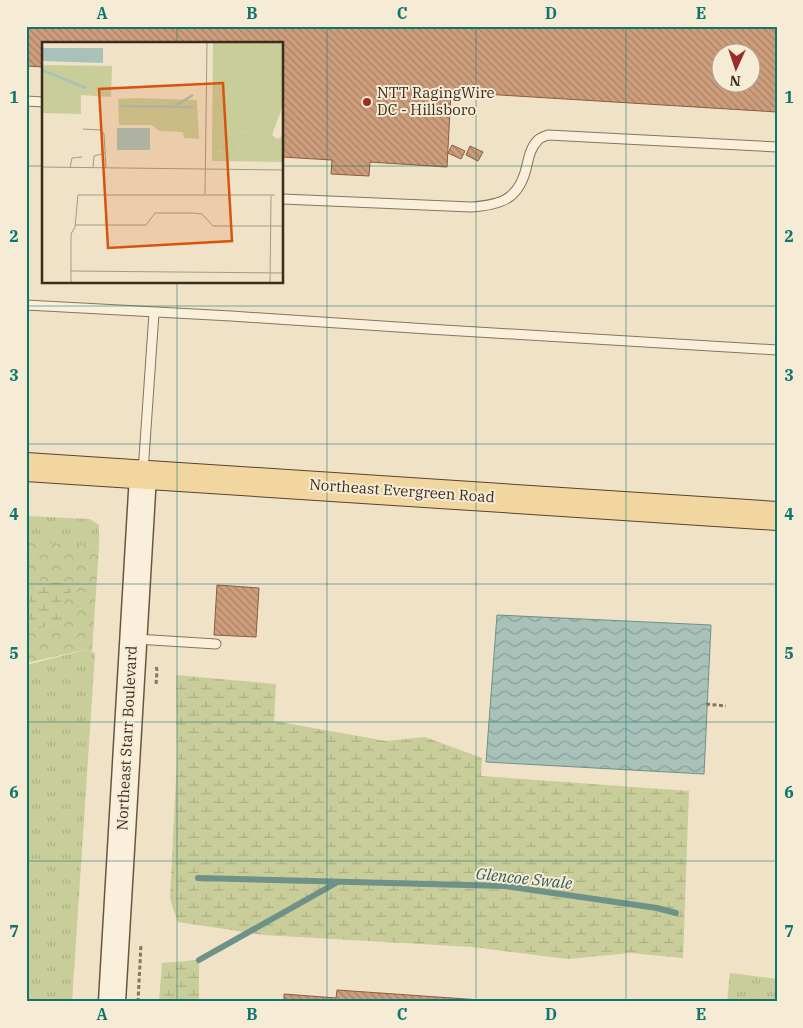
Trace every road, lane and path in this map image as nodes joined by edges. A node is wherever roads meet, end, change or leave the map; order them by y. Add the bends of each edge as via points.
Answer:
1 (26, 101) edge
2 (42, 102) edge
3 (777, 147) edge
4 (284, 199) edge
5 (26, 305) edge
6 (154, 313) junction
7 (777, 350) edge
8 (26, 467) edge
9 (143, 475) junction
10 (777, 516) edge
11 (133, 639) junction
12 (216, 644) dead end
13 (706, 704) dead end
14 (726, 706) dead end
15 (112, 1002) edge

1 - 2 lane
3 - 4 lane via 548,134 538,140 530,151 516,192 487,206
5 - 6 lane
6 - 7 lane
6 - 9 lane
8 - 9 main road, Northeast Evergreen Road
9 - 10 main road, Northeast Evergreen Road
9 - 11 street, Northeast Starr Boulevard
11 - 12 lane
11 - 15 street, Northeast Starr Boulevard
13 - 14 path

